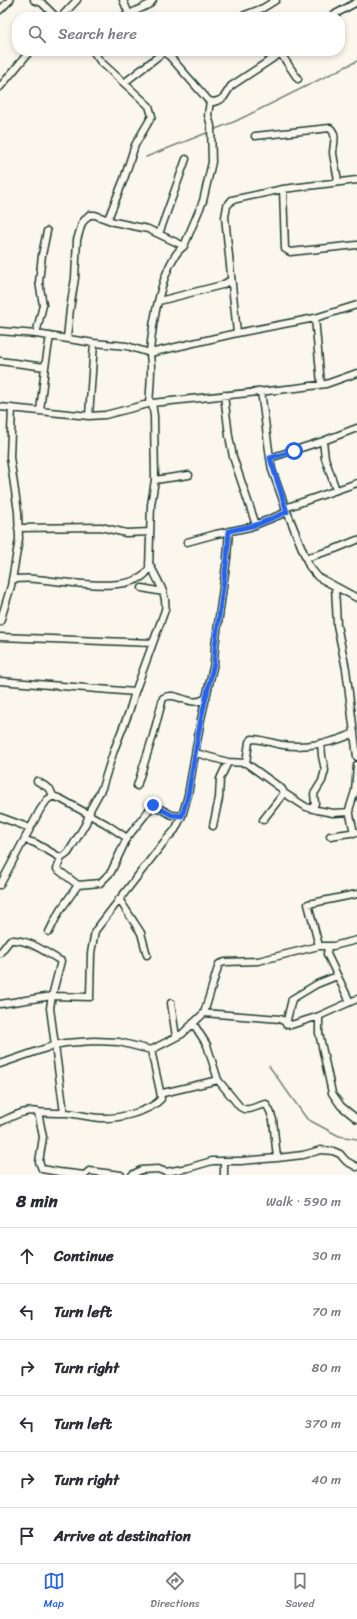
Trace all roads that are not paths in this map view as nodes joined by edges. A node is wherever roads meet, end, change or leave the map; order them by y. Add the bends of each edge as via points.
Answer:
1 (10, 0) edge
2 (36, 0) edge
3 (77, 0) edge
4 (123, 0) edge
5 (154, 0) edge
6 (276, 0) edge
7 (357, 2) edge
8 (0, 10) edge
9 (51, 12) edge
10 (66, 12) edge
11 (128, 12) edge
12 (133, 12) edge
13 (253, 12) edge
14 (339, 12) edge
15 (26, 56) edge
16 (96, 56) edge
17 (159, 56) edge
18 (170, 56) edge
19 (278, 56) edge
20 (285, 56) edge
21 (298, 79) dead end
22 (124, 83) junction
23 (0, 87) edge
24 (210, 101) junction
25 (255, 136) dead end
26 (186, 159) dead end
27 (357, 180) edge
28 (338, 182) junction
29 (283, 190) junction
30 (108, 219) junction
31 (47, 231) dead end
32 (160, 234) junction
33 (357, 245) edge
34 (184, 246) junction
35 (232, 280) junction
36 (159, 301) junction
37 (357, 305) edge
38 (315, 318) junction
39 (0, 331) edge
40 (36, 334) junction
41 (237, 334) junction
42 (50, 336) junction
43 (67, 338) junction
44 (94, 343) junction
45 (150, 354) junction
46 (0, 361) edge
47 (45, 368) junction
48 (357, 373) edge
49 (321, 384) junction
50 (261, 391) junction
51 (224, 395) junction
52 (151, 404) junction
53 (0, 407) edge
54 (12, 408) junction
55 (40, 411) junction
56 (89, 416) junction
57 (357, 428) edge
58 (323, 441) junction
59 (270, 458) junction
60 (189, 474) dead end
61 (155, 480) junction
62 (357, 483) edge
63 (336, 490) junction
64 (286, 510) junction
65 (256, 525) junction
66 (18, 528) junction
67 (229, 531) junction
68 (150, 532) junction
69 (357, 540) edge
70 (187, 542) dead end
71 (306, 558) junction
72 (149, 564) junction
73 (12, 579) junction
74 (335, 587) junction
75 (142, 588) dead end
76 (163, 592) junction
77 (357, 598) edge
78 (0, 622) edge
79 (0, 637) edge
80 (153, 643) junction
81 (0, 681) edge
82 (135, 692) junction
83 (206, 698) junction
84 (354, 733) junction
85 (321, 743) junction
86 (196, 753) junction
87 (357, 757) edge
88 (228, 762) junction
89 (246, 763) junction
90 (357, 765) edge
91 (37, 781) dead end
92 (137, 786) dead end
93 (284, 793) junction
94 (53, 796) junction
95 (313, 809) junction
96 (350, 812) junction
97 (89, 815) junction
98 (182, 816) junction
99 (0, 817) edge
100 (263, 820) dead end
101 (213, 826) dead end
102 (30, 828) junction
103 (356, 833) edge
104 (330, 836) dead end
105 (127, 838) junction
106 (25, 840) junction
107 (61, 858) junction
108 (2, 875) edge
109 (0, 885) edge
110 (78, 885) junction
111 (357, 894) edge
112 (119, 899) junction
113 (49, 932) dead end
114 (357, 940) edge
115 (2, 946) edge
116 (319, 946) junction
117 (328, 946) junction
118 (0, 953) edge
119 (147, 955) dead end
120 (337, 976) junction
121 (52, 996) junction
122 (357, 999) edge
123 (350, 1002) junction
124 (171, 1003) dead end
125 (0, 1004) edge
126 (204, 1013) junction
127 (319, 1016) junction
128 (193, 1023) junction
129 (286, 1024) junction
130 (176, 1037) junction
131 (55, 1045) junction
132 (151, 1050) junction
133 (0, 1064) edge
134 (218, 1080) junction
135 (160, 1091) junction
136 (38, 1112) junction
137 (64, 1113) junction
138 (357, 1119) edge
139 (0, 1122) edge
140 (277, 1158) junction
141 (224, 1162) junction
142 (357, 1167) edge
143 (121, 1175) edge
144 (132, 1175) edge
145 (224, 1175) edge

1 - 8 street
2 - 9 street
3 - 10 street
4 - 11 street
5 - 12 street
6 - 13 street
7 - 14 street
15 - 23 street
16 - 22 street
17 - 22 street
18 - 24 street
19 - 24 street via 231,86 220,100
20 - 21 street
22 - 30 street via 149,106 152,116 135,145
24 - 34 street via 208,115 211,126 212,162 208,187
25 - 28 street via 330,128 335,138 333,152
26 - 32 street
27 - 28 street
28 - 29 street
29 - 33 street via 285,249 290,252
29 - 35 street via 232,200 227,206 225,217
30 - 32 street
30 - 43 street via 89,215 82,223 77,240
31 - 40 street via 39,282 43,306
32 - 34 street
34 - 36 street via 178,250 168,269
35 - 36 street via 222,285
35 - 41 street
36 - 45 street
37 - 38 street
38 - 41 street
38 - 49 street
39 - 40 street
40 - 42 street
41 - 45 street
42 - 43 street
42 - 47 street
43 - 44 street
44 - 45 street via 127,346
44 - 56 street
45 - 52 street
46 - 47 street
47 - 55 street
48 - 49 street
49 - 50 street
50 - 51 street
50 - 59 street
51 - 52 street
51 - 65 street via 233,457
52 - 56 street via 105,415
52 - 61 street via 154,416
53 - 54 street
54 - 55 street
54 - 66 street via 10,457 15,483
55 - 56 street
57 - 58 street
58 - 59 street
58 - 63 street via 325,458
59 - 64 street
60 - 61 street
61 - 68 street
62 - 63 street
63 - 64 street
64 - 65 street
64 - 71 street
65 - 67 street
66 - 68 street via 101,527 126,533
66 - 73 street via 18,548
67 - 70 street
67 - 83 street via 214,663
68 - 72 street
69 - 71 street
71 - 74 street via 312,571
72 - 73 street via 148,573 144,577 114,585 34,578
72 - 76 street
73 - 78 street
74 - 77 street
74 - 84 street via 337,625 346,669
75 - 76 street
76 - 80 street via 165,610
79 - 80 street
80 - 82 street
81 - 82 street
82 - 97 street via 102,788
83 - 86 street
83 - 92 street via 195,702 172,696 163,698
84 - 85 street
84 - 87 street
85 - 89 street via 283,745 252,739 249,742
85 - 95 street via 325,770 314,794
86 - 88 street
86 - 98 street
88 - 89 street
88 - 101 street via 220,779
89 - 93 street
90 - 96 street
91 - 94 street via 50,789
93 - 95 street
93 - 100 street
94 - 97 street
94 - 102 street via 47,800
95 - 96 street via 333,813
96 - 103 street
97 - 105 street
97 - 107 street via 68,853
98 - 105 street via 172,815 153,805
98 - 112 street via 175,830
99 - 102 street
102 - 106 street
103 - 104 street
105 - 110 street via 116,864 100,883
106 - 107 street
106 - 108 street
107 - 110 street via 57,869
108 - 109 street
110 - 113 street
111 - 116 street via 308,904
112 - 119 street via 141,933
112 - 121 street via 96,931 91,953 90,997
114 - 117 street
115 - 118 street
115 - 121 street via 10,940 16,940 34,945 60,961
116 - 117 street
116 - 126 street via 285,953 271,959 219,964
117 - 120 street via 327,954
120 - 123 street
120 - 129 street via 292,999
121 - 125 street
121 - 131 street via 50,1008
122 - 123 street
123 - 127 street
124 - 130 street
126 - 128 street
126 - 129 street via 280,1019
127 - 129 street via 291,1025
127 - 138 street via 319,1033 332,1093 341,1106
128 - 130 street
128 - 134 street via 207,1045
130 - 132 street
131 - 132 street via 94,1041 119,1042
131 - 133 street
131 - 137 street
132 - 135 street
134 - 135 street via 163,1093
134 - 140 street via 244,1109 264,1104 267,1106 273,1120
135 - 137 street via 161,1099 156,1104 133,1114 101,1118
136 - 137 street
136 - 139 street via 30,1110
136 - 143 street via 43,1137 39,1162 42,1169 85,1175 89,1171
140 - 141 street
140 - 142 street via 333,1151
141 - 144 street via 212,1161 166,1172 158,1169 141,1170
141 - 145 street

